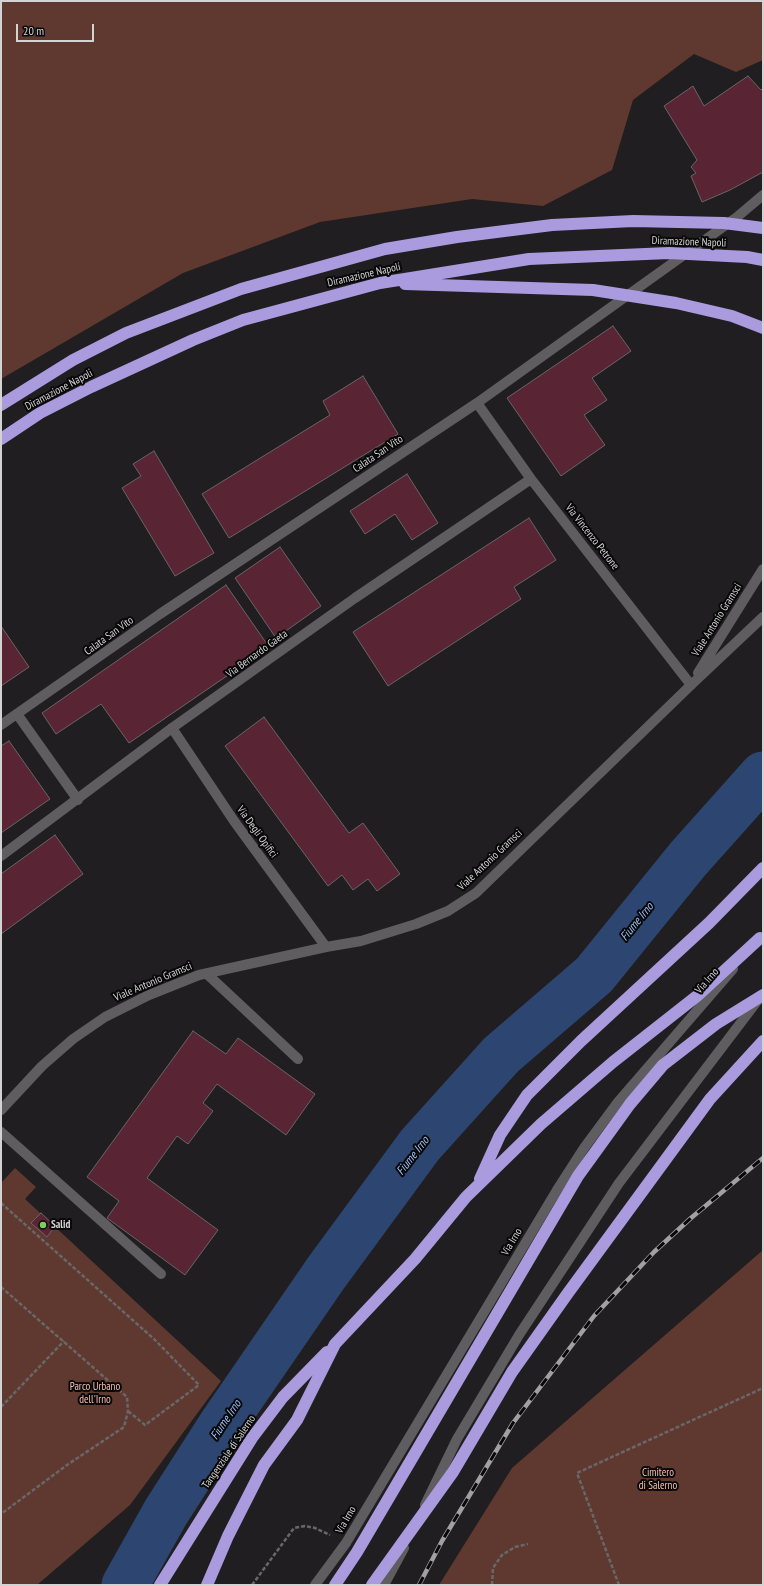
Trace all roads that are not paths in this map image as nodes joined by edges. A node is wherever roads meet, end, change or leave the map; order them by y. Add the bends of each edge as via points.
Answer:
1 (763, 195) edge
2 (763, 228) edge
3 (763, 260) edge
4 (380, 283) junction
5 (763, 328) edge
6 (477, 403) junction
7 (1, 405) edge
8 (1, 439) edge
9 (531, 479) junction
10 (763, 569) edge
11 (763, 618) edge
12 (691, 685) junction
13 (17, 714) junction
14 (1, 725) edge
15 (172, 728) junction
16 (78, 800) junction
17 (1, 856) edge
18 (763, 868) edge
19 (761, 936) edge
20 (326, 947) junction
21 (207, 974) junction
22 (763, 994) edge
23 (763, 1041) edge
24 (298, 1059) dead end
25 (1, 1110) edge
26 (1, 1132) edge
27 (477, 1185) junction
28 (161, 1274) dead end
29 (335, 1344) junction
30 (420, 1517) junction
31 (160, 1585) edge
32 (207, 1585) edge
33 (315, 1585) edge
34 (335, 1585) edge
35 (372, 1585) edge
36 (384, 1585) edge

1 - 6 street, Calata San Vito
2 - 7 highway, Diramazione Napoli via 724,222 633,221 552,225 385,249 241,289 126,333 73,360
3 - 4 highway, Diramazione Napoli via 669,253 529,259
4 - 5 highway via 593,290 676,303 732,316
4 - 8 highway, Diramazione Napoli via 243,320 193,340 40,413
6 - 9 street, Via Vincenzo Petrone
6 - 13 street, Calata San Vito via 160,614
9 - 12 street, Via Vincenzo Petrone
9 - 15 street, Via Bernardo Gaeta via 355,598
10 - 12 street, Viale Antonio Gramsci
11 - 12 street, Viale Antonio Gramsci
12 - 20 street, Viale Antonio Gramsci via 476,893 448,911 416,924 361,941
13 - 14 street, Calata San Vito
13 - 16 street
15 - 16 street, Via Bernardo Gaeta
15 - 20 street, Via Degli Opifici via 234,821
16 - 17 street, Via Bernardo Gaeta
18 - 27 highway via 709,923 580,1042 528,1095 500,1135
19 - 27 highway via 697,996 556,1110
19 - 33 street, Via Irno via 618,1102 584,1148 346,1543
20 - 21 street, Viale Antonio Gramsci
21 - 24 street, Viale Antonio Gramsci
21 - 25 street, Viale Antonio Gramsci via 149,995 105,1017 72,1039
22 - 30 street via 618,1183 519,1336 457,1438
22 - 34 highway via 716,1024 663,1065 630,1104 578,1176 357,1552
23 - 30 highway via 710,1099 512,1372 453,1472
26 - 28 street
27 - 29 highway, Tangenziale di Salerno via 415,1259
29 - 31 highway, Tangenziale di Salerno via 283,1397 252,1438
29 - 32 highway via 297,1420 264,1465 228,1536
30 - 35 highway
30 - 36 street

